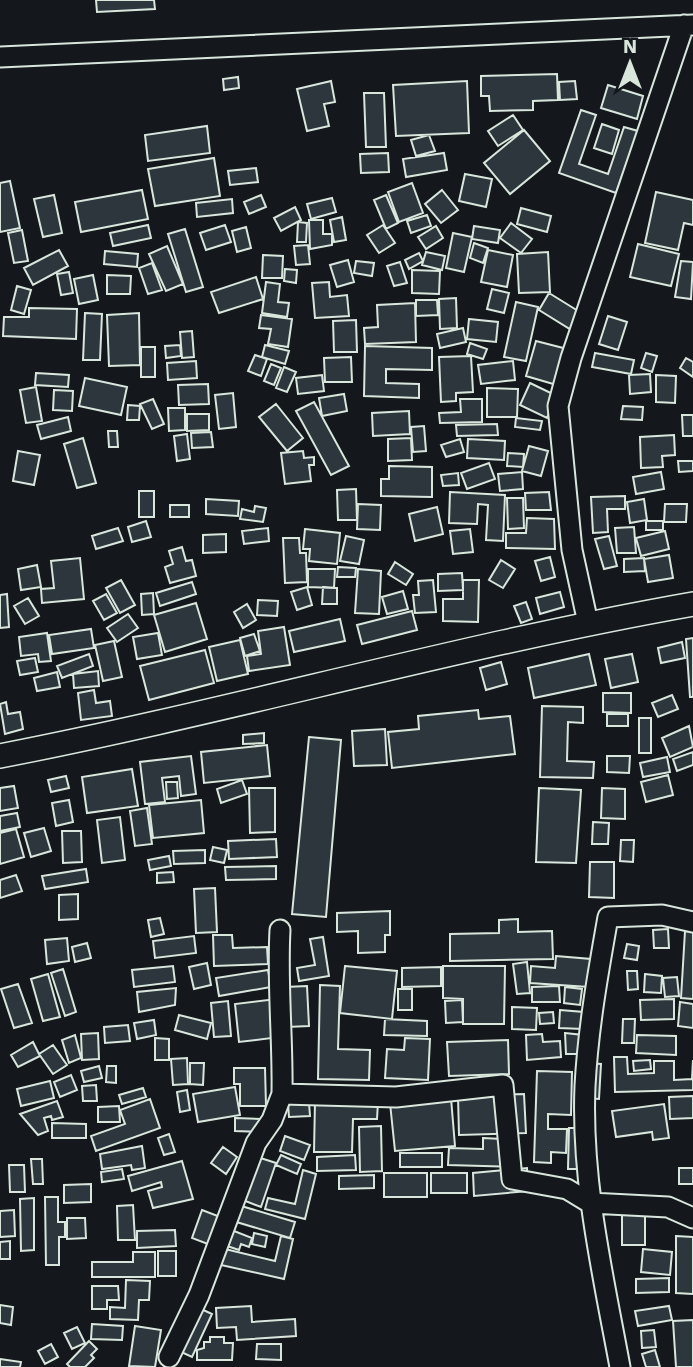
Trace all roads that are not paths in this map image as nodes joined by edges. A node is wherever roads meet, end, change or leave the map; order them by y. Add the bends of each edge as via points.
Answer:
1 (689, 25) edge
2 (0, 57) edge
3 (693, 604) edge
4 (693, 619) edge
5 (588, 623) junction
6 (0, 756) edge
7 (0, 770) edge
8 (693, 922) edge
9 (280, 930) dead end
10 (282, 1094) junction
11 (590, 1203) junction
12 (693, 1218) edge
13 (169, 1357) dead end
14 (620, 1367) edge

1 - 2 street
1 - 5 street via 558,406 572,550
3 - 5 street
4 - 7 street via 579,639
5 - 6 street
8 - 11 street via 662,915 608,917 585,1088
9 - 10 street via 277,978
10 - 11 street via 396,1097 503,1085 512,1179 567,1189
10 - 13 street via 256,1143 200,1295
11 - 12 street via 668,1207
11 - 14 street

